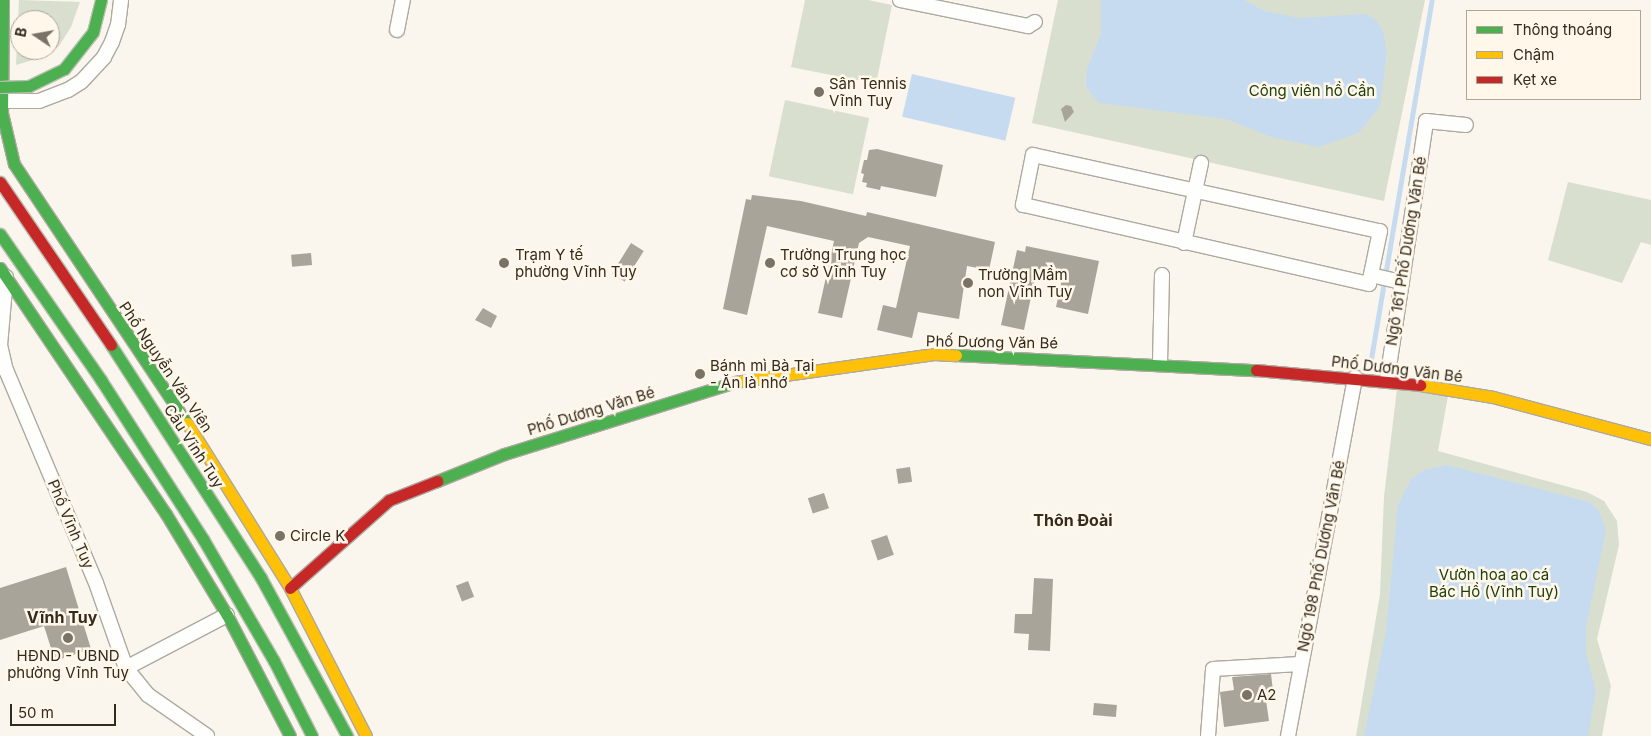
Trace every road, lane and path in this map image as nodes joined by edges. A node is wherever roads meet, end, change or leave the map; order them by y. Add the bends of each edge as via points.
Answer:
1 (3, 0) edge
2 (101, 0) edge
3 (121, 0) edge
4 (403, 0) edge
5 (900, 0) edge
6 (1035, 22) dead end
7 (397, 30) dead end
8 (1, 94) edge
9 (1466, 125) dead end
10 (0, 145) edge
11 (1201, 163) dead end
12 (14, 164) junction
13 (0, 182) edge
14 (1195, 190) junction
15 (0, 234) edge
16 (1184, 243) junction
17 (3, 272) edge
18 (1162, 275) dead end
19 (1387, 279) junction
20 (1160, 363) junction
21 (1355, 376) junction
22 (1387, 380) junction
23 (162, 386) junction
24 (108, 429) junction
25 (195, 437) junction
26 (1651, 438) edge
27 (140, 478) junction
28 (290, 588) junction
29 (227, 615) junction
30 (1300, 664) junction
31 (126, 668) junction
32 (207, 736) edge
33 (290, 736) edge
34 (312, 736) edge
35 (347, 736) edge
36 (366, 736) edge
37 (1208, 736) edge
38 (1288, 736) edge

1 - 8 main road, Phố Nguyễn Văn Viên
2 - 8 main road, bridge via 92,32 64,69 29,86
3 - 8 street via 112,42 81,82 39,101
4 - 7 street
5 - 6 street via 1028,26
8 - 12 main road, Phố Nguyễn Văn Viên
9 - 19 street, Ngõ 161 Phố Dương Văn Bé via 1426,121
10 - 12 main road
11 - 14 street
12 - 23 main road, Phố Nguyễn Văn Viên
13 - 35 main road, Cầu Vĩnh Tuy, bridge via 92,315 261,578
14 - 16 street
14 - 16 street via 1032,155 1023,205
14 - 19 street via 1380,231
15 - 34 main road, bridge via 101,380 203,539 274,661
16 - 19 street via 1369,284
17 - 24 main road
17 - 31 street, Phố Vĩnh Tuy via 0,345 6,370 96,583
18 - 20 street
19 - 22 street, Ngõ 161 Phố Dương Văn Bé
20 - 21 main road, Phố Dương Văn Bé
20 - 28 main road, Phố Dương Văn Bé via 934,354 750,378 504,454 390,500
21 - 22 main road, Phố Dương Văn Bé
21 - 30 street, Ngõ 198 Phố Dương Văn Bé
22 - 26 main road, Phố Dương Văn Bé via 1493,396
23 - 24 main road via 157,404 140,418 121,429
23 - 25 main road, Phố Nguyễn Văn Viên
24 - 27 main road
25 - 27 main road via 184,433 158,444 142,458 138,467
25 - 28 main road, Phố Nguyễn Văn Viên
27 - 29 main road via 166,514
28 - 36 main road, Phố Nguyễn Văn Viên
29 - 31 street
29 - 33 main road
30 - 37 street via 1213,669
30 - 38 street, Ngõ 198 Phố Dương Văn Bé
31 - 32 street, Phố Vĩnh Tuy via 148,695

